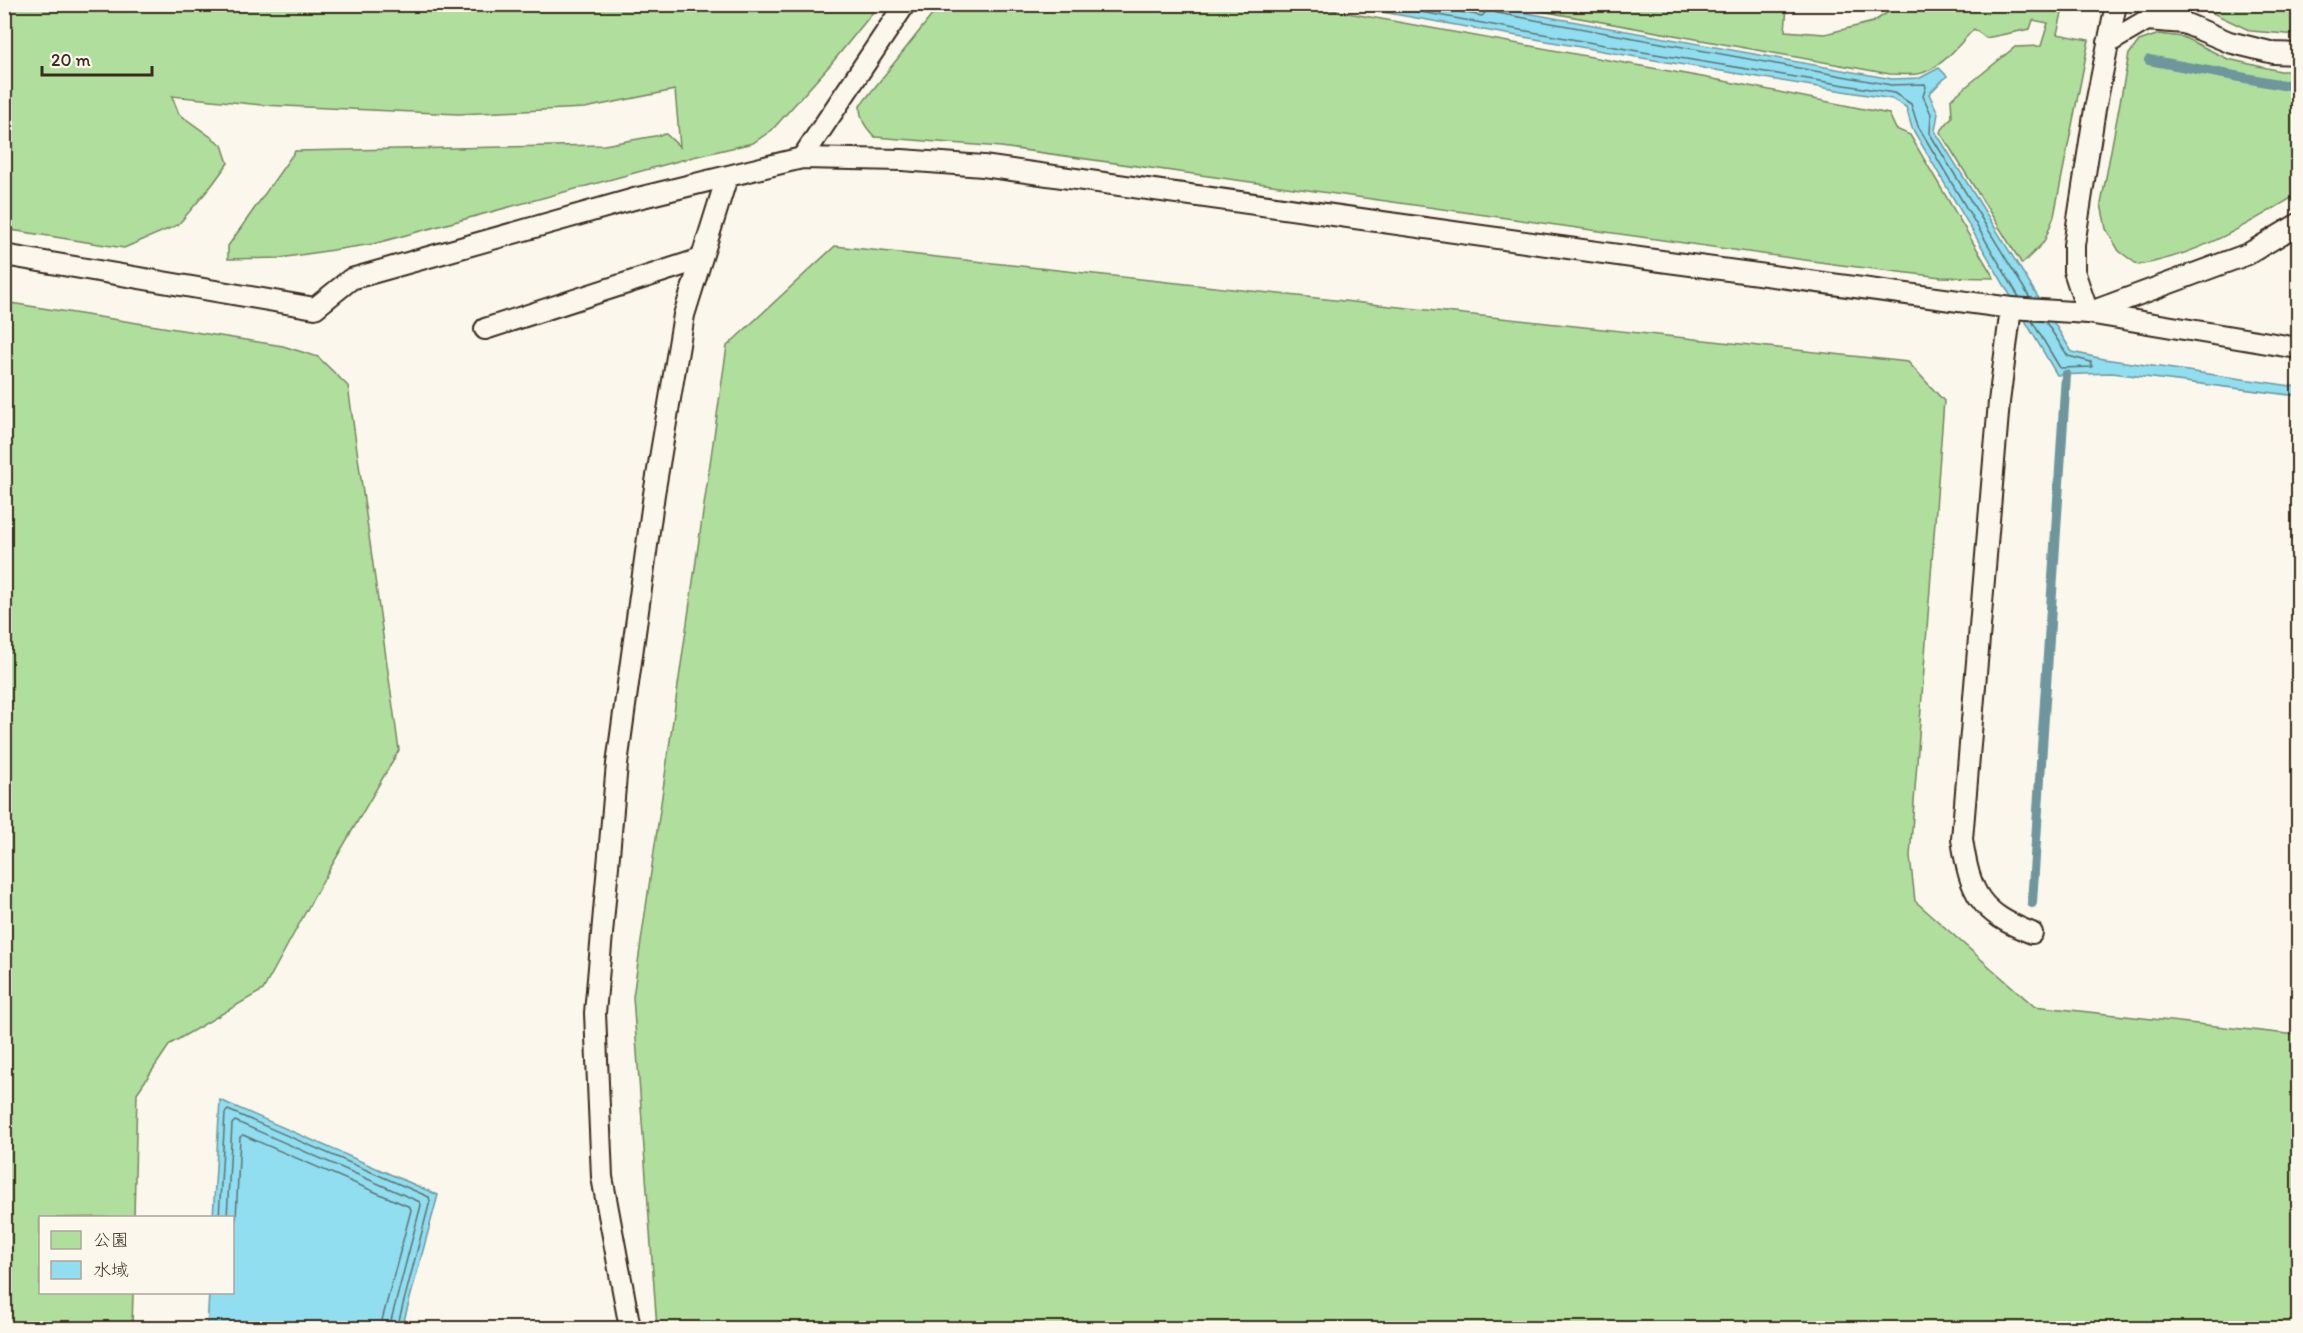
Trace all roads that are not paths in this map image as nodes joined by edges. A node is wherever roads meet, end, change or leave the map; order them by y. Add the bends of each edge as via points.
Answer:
1 (905, 4) edge
2 (2116, 4) edge
3 (2167, 4) edge
4 (2184, 23) junction
5 (2108, 43) junction
6 (2298, 54) edge
7 (802, 158) junction
8 (727, 177) junction
9 (2298, 224) edge
10 (4, 255) edge
11 (701, 259) junction
12 (2012, 308) junction
13 (2088, 313) junction
14 (485, 328) dead end
15 (2298, 348) edge
16 (2032, 933) dead end
17 (630, 1329) edge

1 - 7 lane
2 - 5 lane
3 - 4 lane
4 - 5 lane via 2147,20
4 - 6 lane via 2229,42 2274,53
5 - 13 lane via 2074,245 2074,271
7 - 8 lane
7 - 12 lane via 983,166
8 - 10 lane via 351,279 315,308
8 - 11 lane
9 - 13 lane via 2248,254
11 - 14 lane
11 - 17 lane via 684,315 616,764 596,1013 602,1177
12 - 13 lane
12 - 16 lane via 1999,402 1962,839 1967,873 1984,906 2008,924
13 - 15 lane

